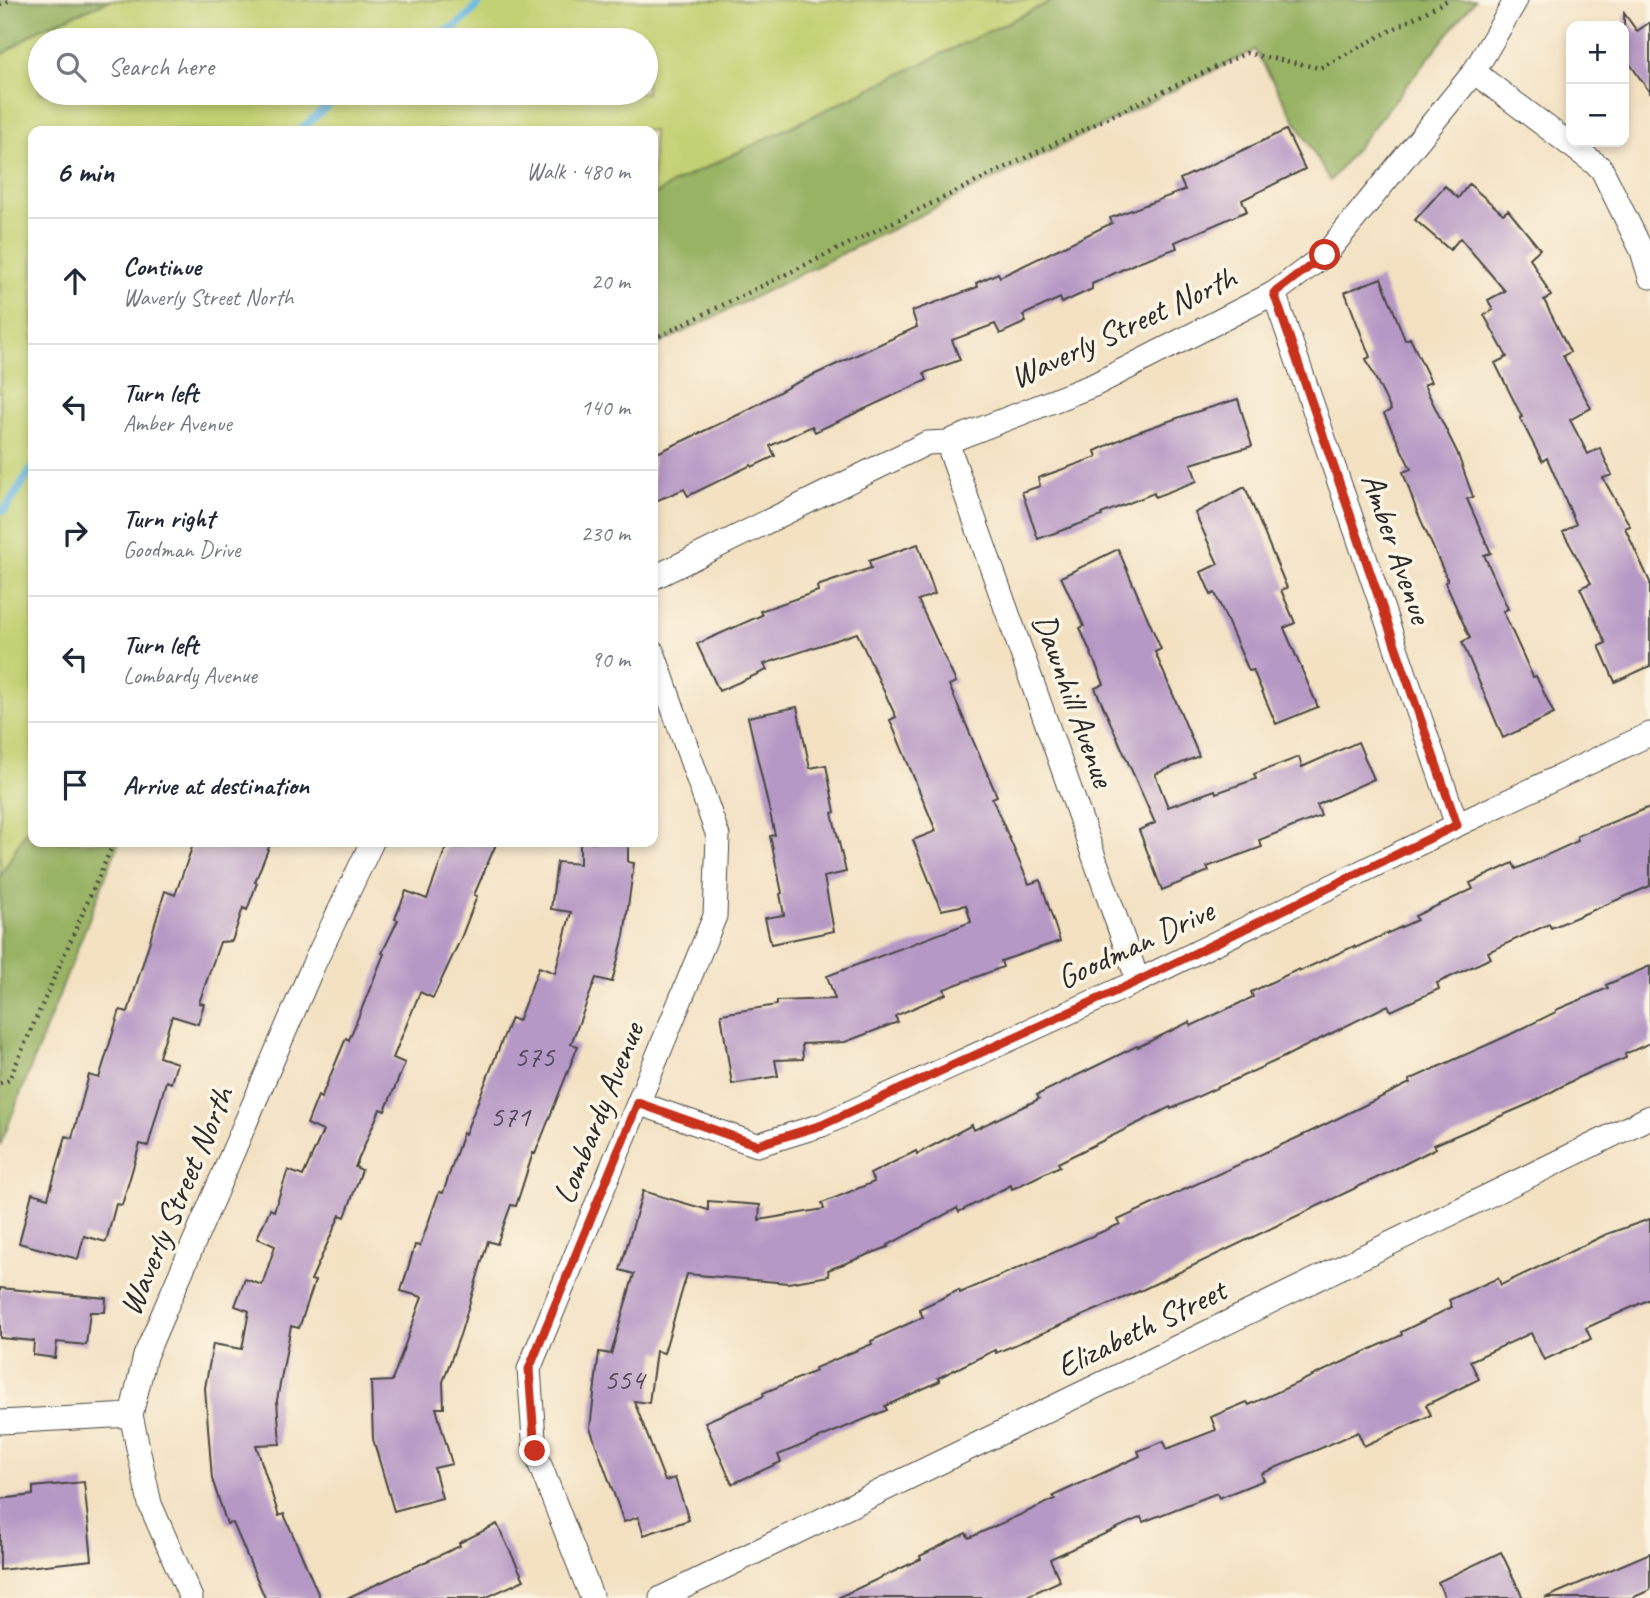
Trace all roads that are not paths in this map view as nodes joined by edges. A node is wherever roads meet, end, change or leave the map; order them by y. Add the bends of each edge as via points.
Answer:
1 (1516, 0) edge
2 (1474, 72) junction
3 (1650, 277) edge
4 (1274, 293) junction
5 (947, 442) junction
6 (658, 576) edge
7 (658, 666) edge
8 (1650, 734) edge
9 (1457, 825) junction
10 (370, 847) edge
11 (1138, 981) junction
12 (638, 1103) junction
13 (1650, 1117) edge
14 (131, 1415) junction
15 (0, 1422) edge
16 (191, 1598) edge
17 (592, 1598) edge
18 (661, 1598) edge

1 - 2 street, Waverly Street North
2 - 3 street via 1601,168
2 - 4 street, Waverly Street North via 1325,255
4 - 5 street, Waverly Street North via 1094,385
4 - 9 street, Amber Avenue
5 - 6 street, Waverly Street North via 927,443
5 - 11 street, Dawnhill Avenue
7 - 12 street, Lombardy Avenue via 718,836 715,916
8 - 9 street, Goodman Drive
9 - 11 street, Goodman Drive
10 - 14 street, Waverly Street North via 313,966 145,1356
11 - 12 street, Goodman Drive via 822,1125 757,1145
12 - 17 street, Lombardy Avenue via 529,1369 535,1451
13 - 18 street, Elizabeth Street
14 - 15 street
14 - 16 street, Waverly Street North via 150,1504

